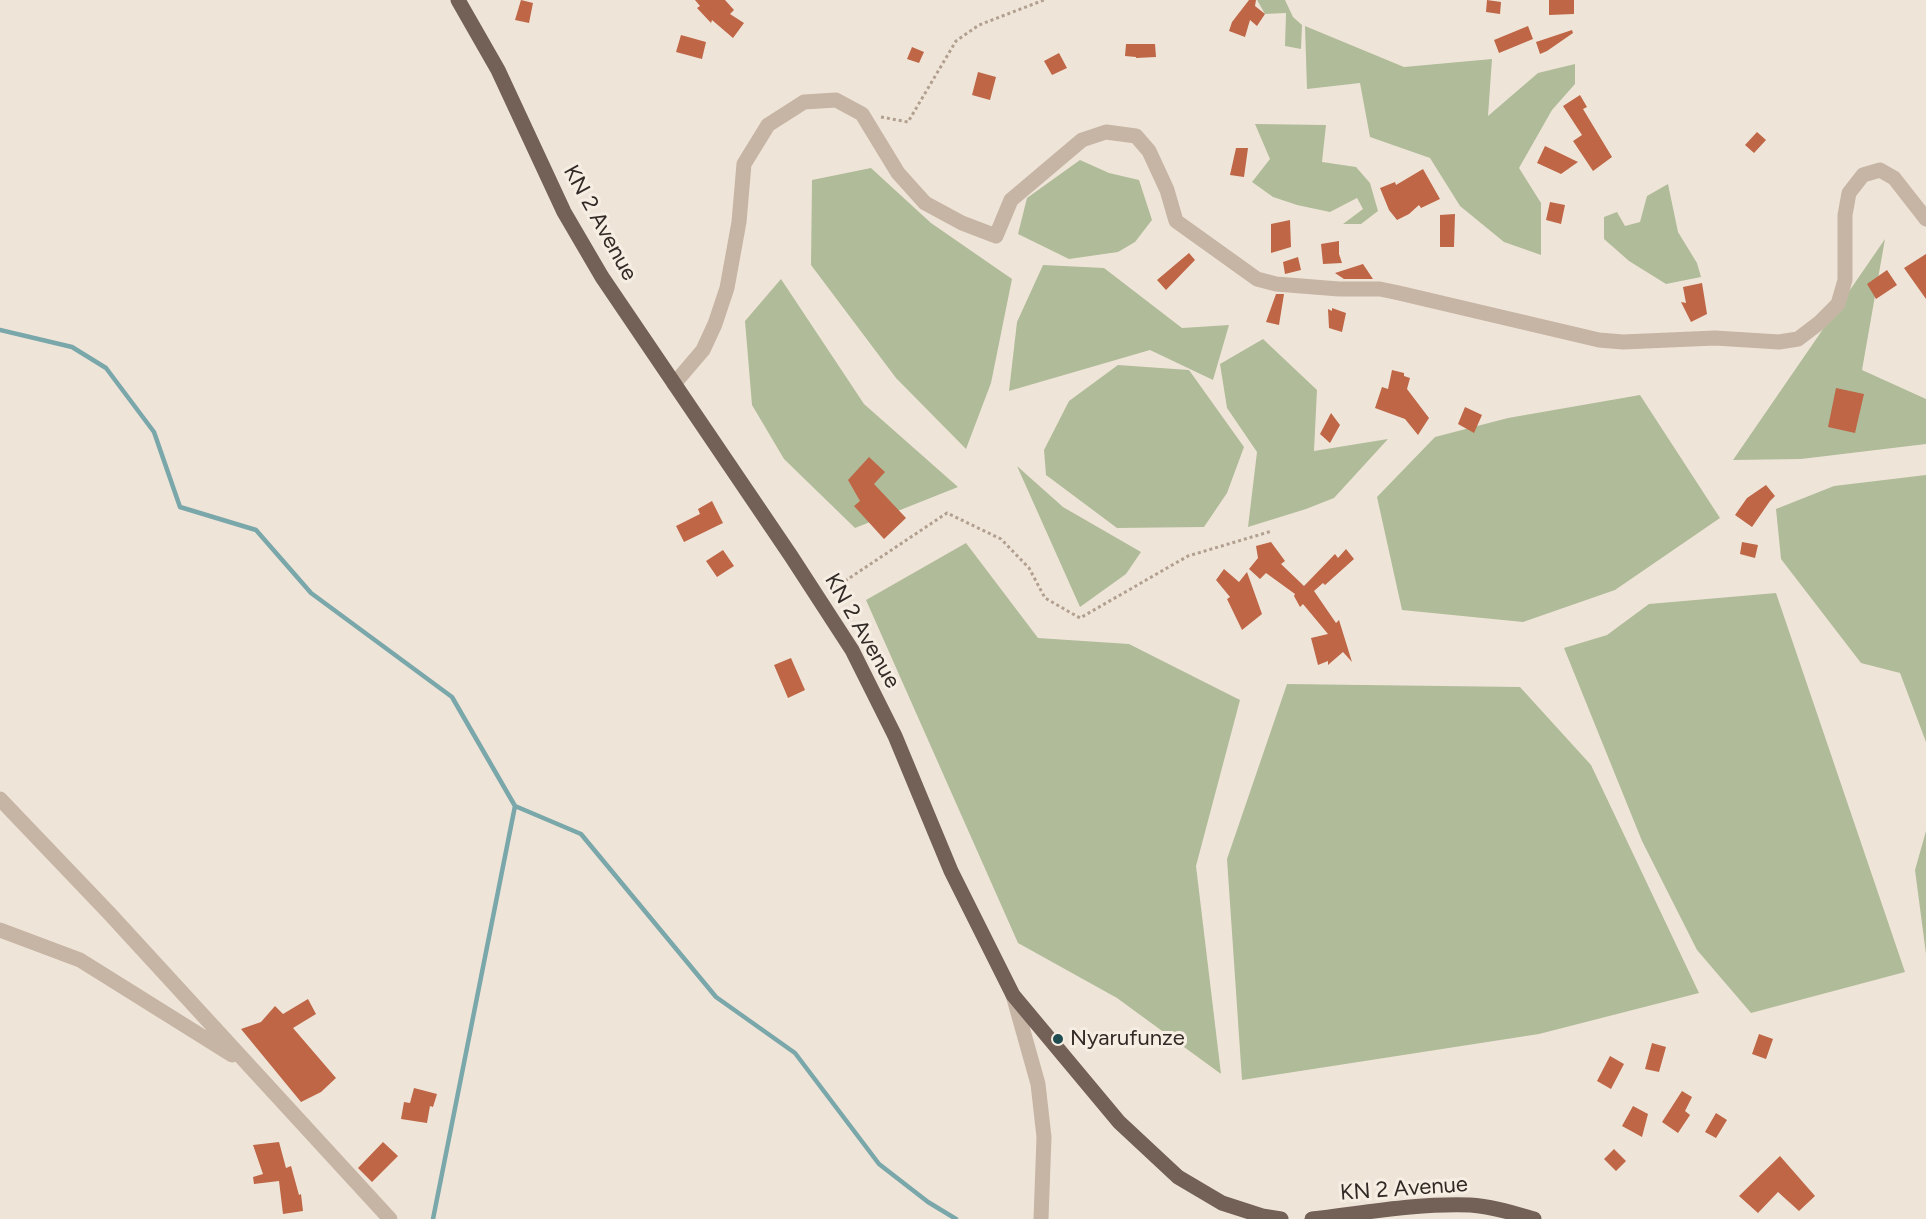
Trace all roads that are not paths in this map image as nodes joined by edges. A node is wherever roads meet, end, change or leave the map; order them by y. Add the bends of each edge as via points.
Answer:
1 (458, 0) edge
2 (1926, 219) edge
3 (674, 384) junction
4 (0, 799) edge
5 (0, 930) edge
6 (1013, 995) junction
7 (249, 1066) junction
8 (1508, 1215) edge
9 (390, 1219) edge
10 (1041, 1219) edge
11 (1281, 1219) edge
12 (1312, 1219) edge
13 (1534, 1219) edge

1 - 3 main road, KN 2 Avenue via 498,70 564,212 602,277
2 - 3 street via 1894,178 1880,171 1863,175 1849,193 1845,214 1845,280 1838,304 1798,339 1607,341 1389,291 1276,284 1257,279 1176,221 1149,151 1136,136 1106,132 1082,140 1011,200 996,236 925,203 898,173 862,114 836,100 804,102 768,125 744,164 727,288 704,350
3 - 6 main road, KN 2 Avenue via 852,650 895,736 951,872
4 - 7 street
5 - 7 street via 80,960
6 - 10 street via 1038,1084 1044,1137
6 - 11 main road, KN 2 Avenue via 1119,1122 1178,1176 1222,1203
7 - 9 street
8 - 12 main road, KN 2 Avenue via 1471,1205
8 - 13 main road, KN 2 Avenue

